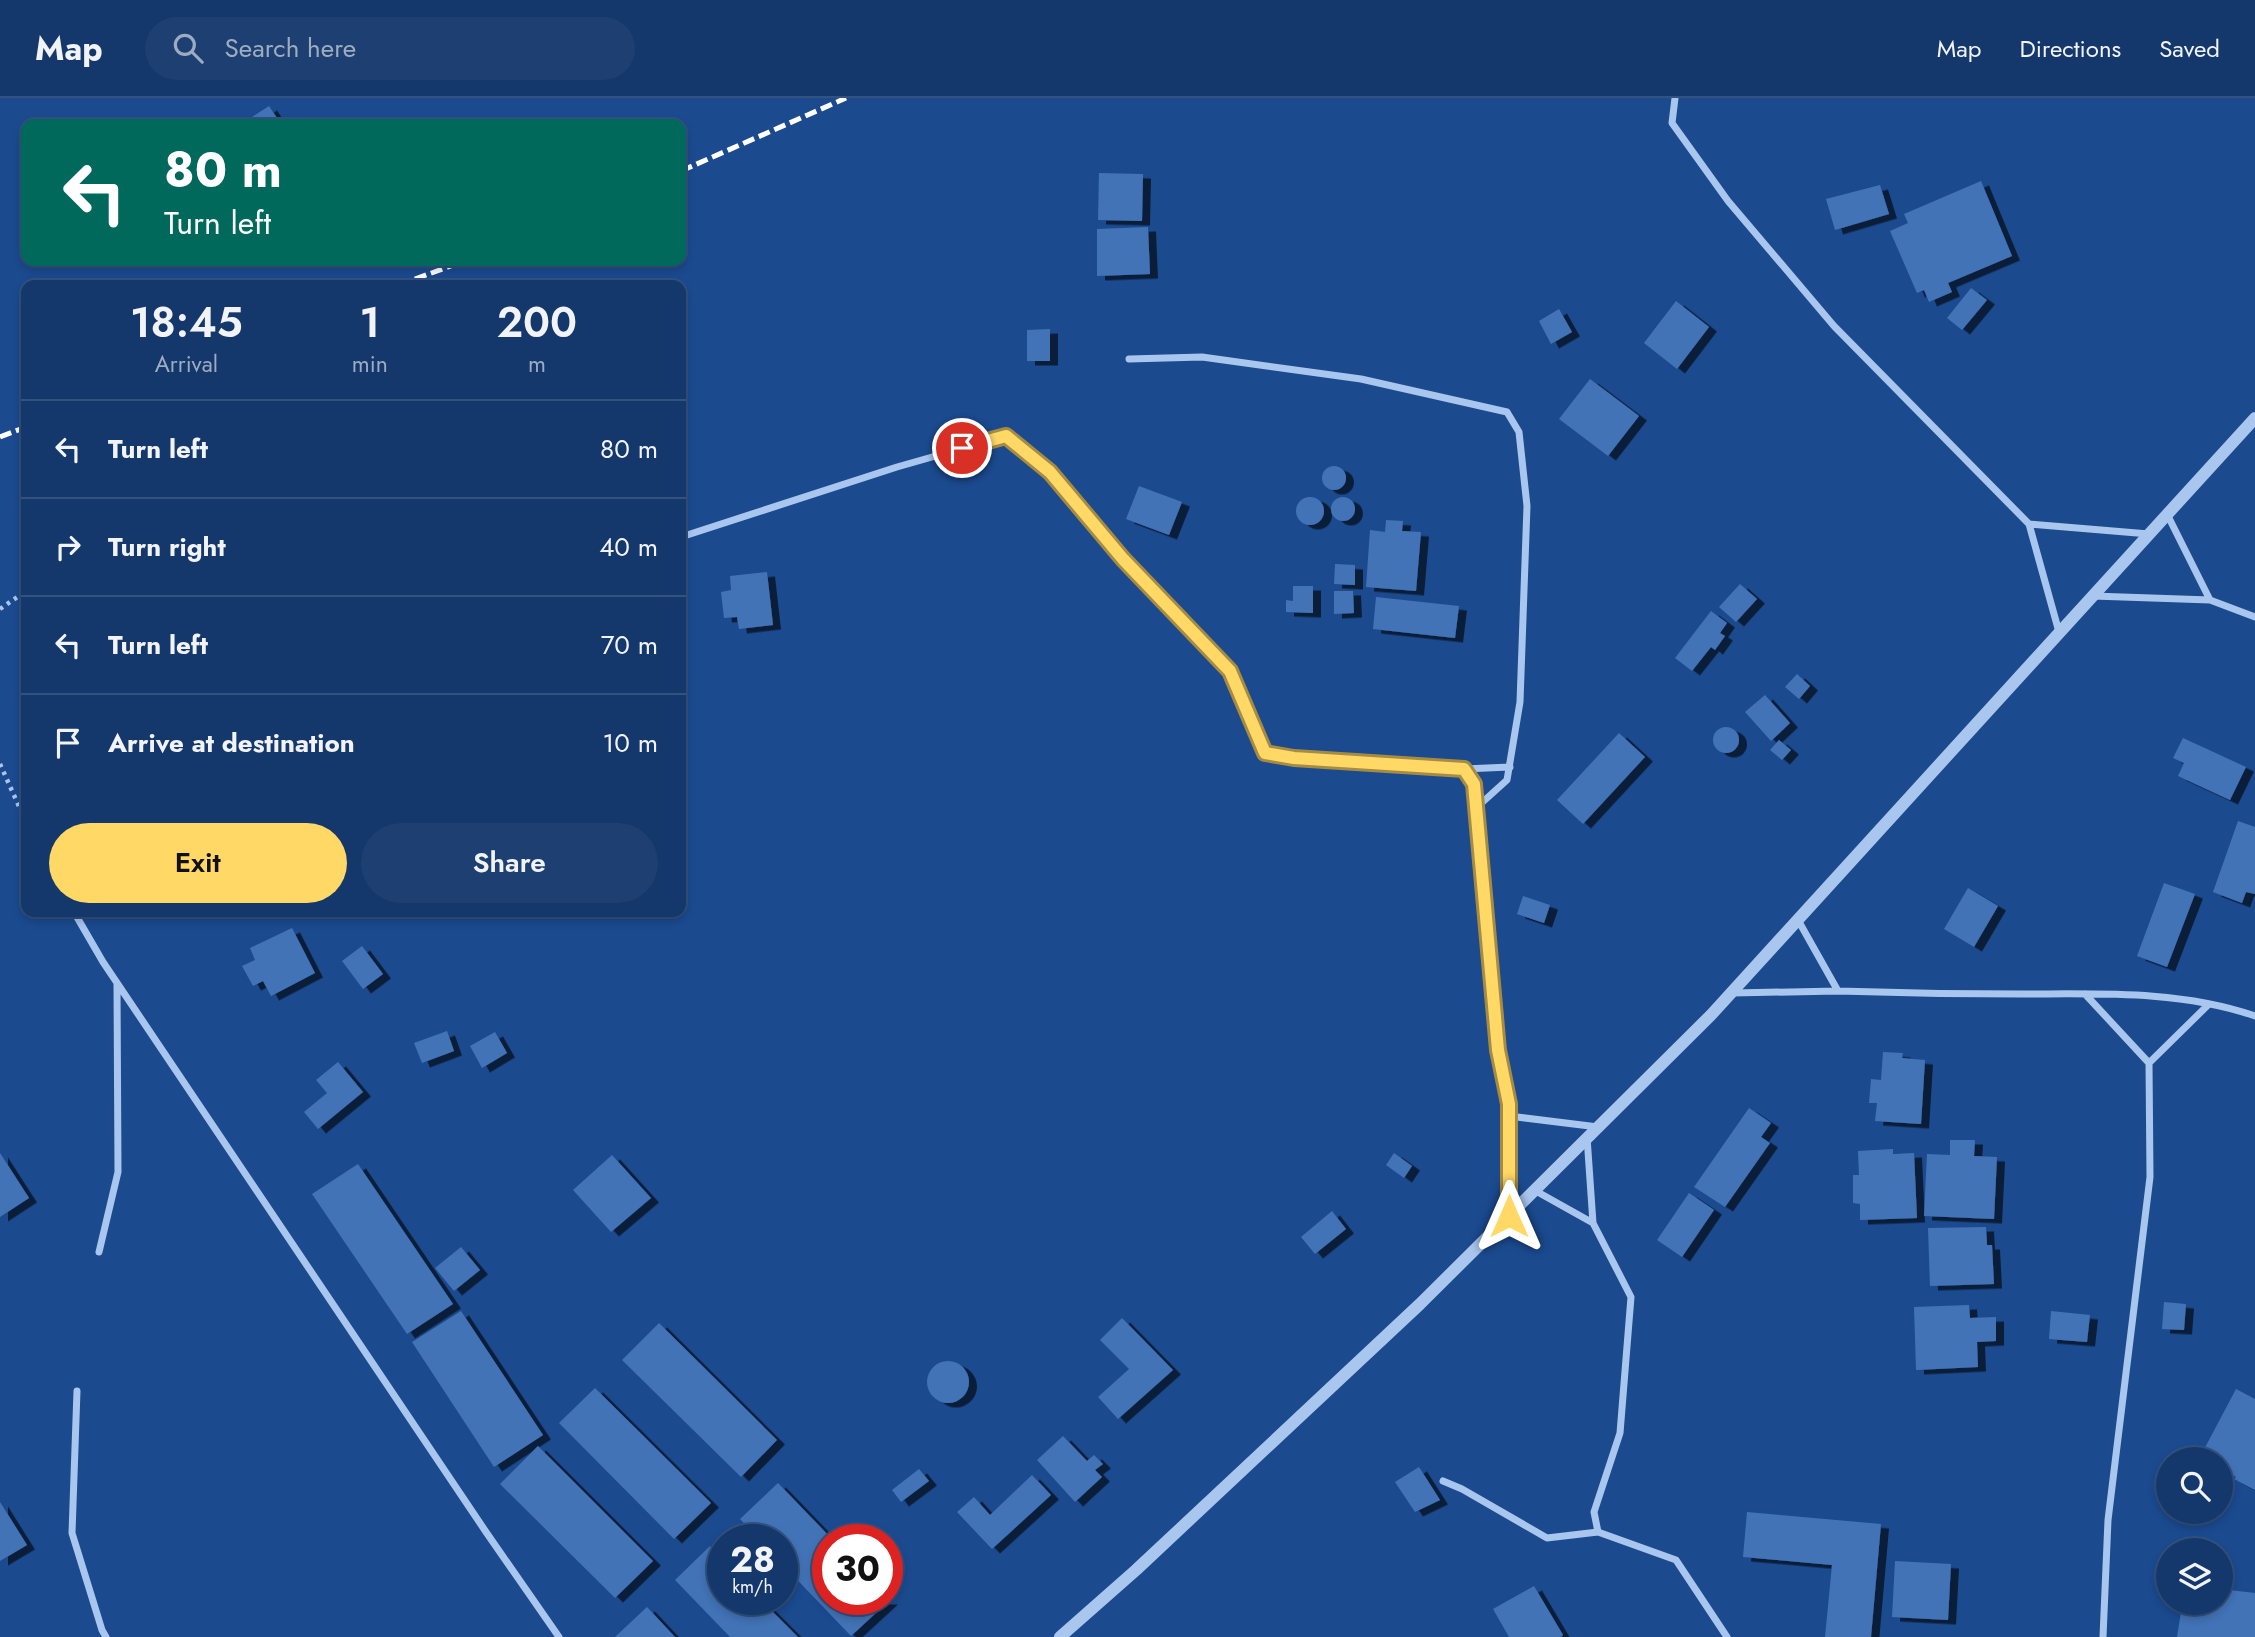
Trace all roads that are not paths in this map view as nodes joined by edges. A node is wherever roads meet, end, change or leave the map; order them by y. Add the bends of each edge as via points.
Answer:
1 (1675, 98) edge
2 (1129, 359) dead end
3 (2255, 418) edge
4 (2167, 514) junction
5 (2029, 524) junction
6 (2149, 534) junction
7 (686, 535) edge
8 (2092, 596) junction
9 (2210, 600) junction
10 (2255, 617) edge
11 (2059, 633) junction
12 (1510, 767) junction
13 (1464, 769) junction
14 (1476, 808) junction
15 (77, 917) edge
16 (1798, 920) junction
17 (117, 983) junction
18 (1838, 991) junction
19 (1732, 993) junction
20 (2085, 995) junction
21 (2208, 1004) junction
22 (2255, 1016) edge
23 (2149, 1063) junction
24 (1509, 1115) junction
25 (1598, 1127) junction
26 (1587, 1137) junction
27 (1534, 1190) junction
28 (1509, 1216) junction
29 (1593, 1223) junction
30 (99, 1252) dead end
31 (77, 1391) dead end
32 (1443, 1481) dead end
33 (1598, 1532) junction
34 (106, 1637) edge
35 (559, 1637) edge
36 (1060, 1637) edge
37 (1727, 1637) edge
38 (2103, 1637) edge

1 - 5 street via 1672,123 1728,201 1834,326
2 - 12 street via 1202,357 1361,379 1507,412 1519,432 1527,506 1520,702
3 - 4 street
4 - 6 street
4 - 9 street
5 - 6 street
5 - 11 street
6 - 8 street
7 - 13 street via 1006,436 1050,472 1123,559 1230,671 1265,753
8 - 9 street
8 - 11 street
9 - 10 street
11 - 16 street
12 - 13 street
12 - 14 street via 1507,780
13 - 14 street via 1474,784
14 - 24 street via 1498,1050
15 - 17 street
16 - 18 street
16 - 19 street
17 - 30 street via 118,1172
17 - 35 street
18 - 19 street
18 - 20 street
19 - 25 street
20 - 21 street via 2143,995
20 - 23 street
21 - 22 street
21 - 23 street
23 - 38 street via 2150,1177 2108,1520
24 - 25 street
24 - 28 street
25 - 26 street
26 - 27 street
26 - 29 street
27 - 28 street
27 - 29 street
28 - 36 street
29 - 33 street via 1631,1297 1620,1433 1594,1512
31 - 34 street via 72,1533
32 - 33 street via 1547,1538
33 - 37 street via 1676,1560

